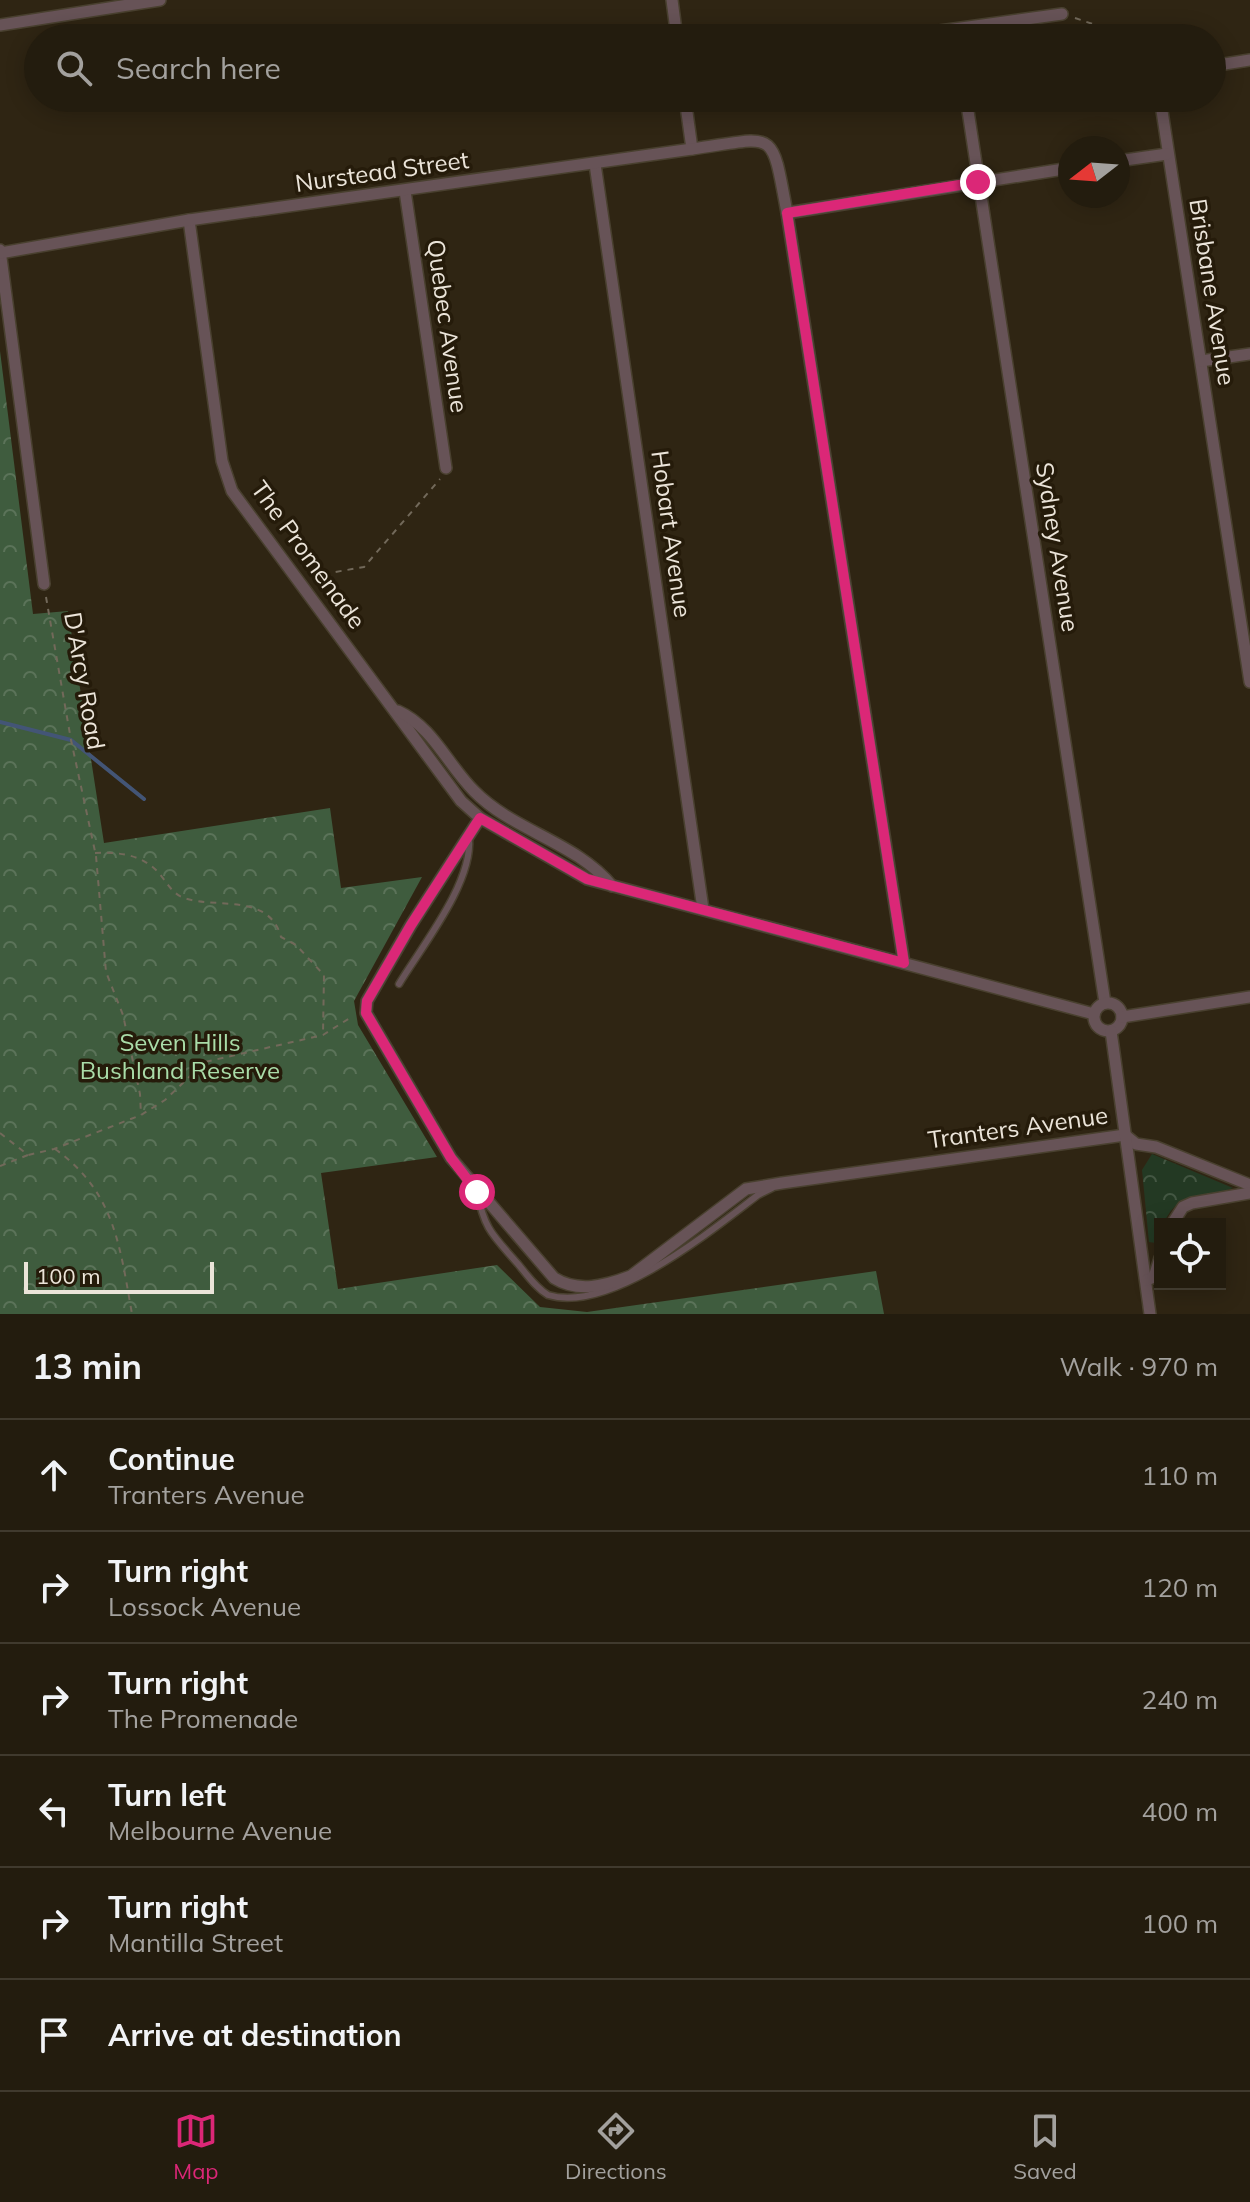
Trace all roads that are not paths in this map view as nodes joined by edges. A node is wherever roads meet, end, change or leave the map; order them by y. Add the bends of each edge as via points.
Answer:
1 (160, 0) edge
2 (672, 0) edge
3 (1062, 14) road end
4 (675, 24) edge
5 (1012, 24) edge
6 (0, 25) edge
7 (1250, 60) edge
8 (1226, 64) edge
9 (687, 112) edge
10 (968, 112) edge
11 (1162, 112) edge
12 (692, 149) junction
13 (1167, 154) junction
14 (1130, 159) edge
15 (595, 164) junction
16 (1058, 170) edge
17 (978, 182) junction
18 (405, 191) junction
19 (787, 213) junction
20 (189, 220) junction
21 (0, 252) edge
22 (1250, 354) edge
23 (1201, 361) junction
24 (446, 468) road end
25 (44, 584) road end
26 (1250, 682) edge
27 (397, 711) junction
28 (480, 818) junction
29 (469, 835) junction
30 (612, 886) junction
31 (703, 909) junction
32 (904, 963) junction
33 (399, 984) dead end
34 (1250, 997) edge
35 (1105, 1003) junction
36 (1094, 1014) junction
37 (1122, 1017) junction
38 (1111, 1031) junction
39 (1125, 1135) junction
40 (782, 1183) junction
41 (1250, 1185) edge
42 (477, 1192) junction
43 (1250, 1193) edge
44 (1176, 1218) edge
45 (1154, 1277) edge
46 (1147, 1280) junction
47 (1150, 1314) edge

1 - 6 street
2 - 4 street
3 - 5 street
7 - 8 street
9 - 12 street
10 - 17 street, Sydney Avenue
11 - 13 street, Brisbane Avenue
12 - 15 street, Nurstead Street
12 - 19 street, Nurstead Street via 758,139 770,144
13 - 14 street
13 - 23 street, Brisbane Avenue
15 - 18 street, Nurstead Street
15 - 31 street, Hobart Avenue
16 - 17 street
17 - 19 street
17 - 35 street, Sydney Avenue
18 - 20 street, Nurstead Street
18 - 24 street, Quebec Avenue
19 - 32 street
20 - 21 street, Nurstead Street
20 - 27 street, The Promenade via 222,461 245,513
21 - 25 street, D'Arcy Road
22 - 23 street
23 - 26 street, Brisbane Avenue
27 - 28 street, The Promenade via 448,786
27 - 30 street, The Promenade via 418,720 490,805 597,868
28 - 29 street
28 - 30 street, The Promenade via 567,869
29 - 33 lane via 471,854 460,883
29 - 42 street, Tranters Avenue via 367,1001 366,1013 451,1158
30 - 31 street, The Promenade
31 - 32 street, The Promenade
32 - 36 street, The Promenade
34 - 37 street
35 - 36 street
35 - 37 street via 1117,1006
36 - 38 street via 1098,1027
37 - 38 street
38 - 39 street
39 - 40 street, Tranters Avenue
39 - 41 street, Tranters Avenue via 1136,1144
39 - 46 street
40 - 42 street, Tranters Avenue via 746,1189 631,1276 582,1287 554,1278
40 - 42 lane, Tranters Avenue via 758,1195 645,1281 622,1293 568,1303 535,1284 483,1223
43 - 44 street via 1192,1203
45 - 46 street
46 - 47 street

